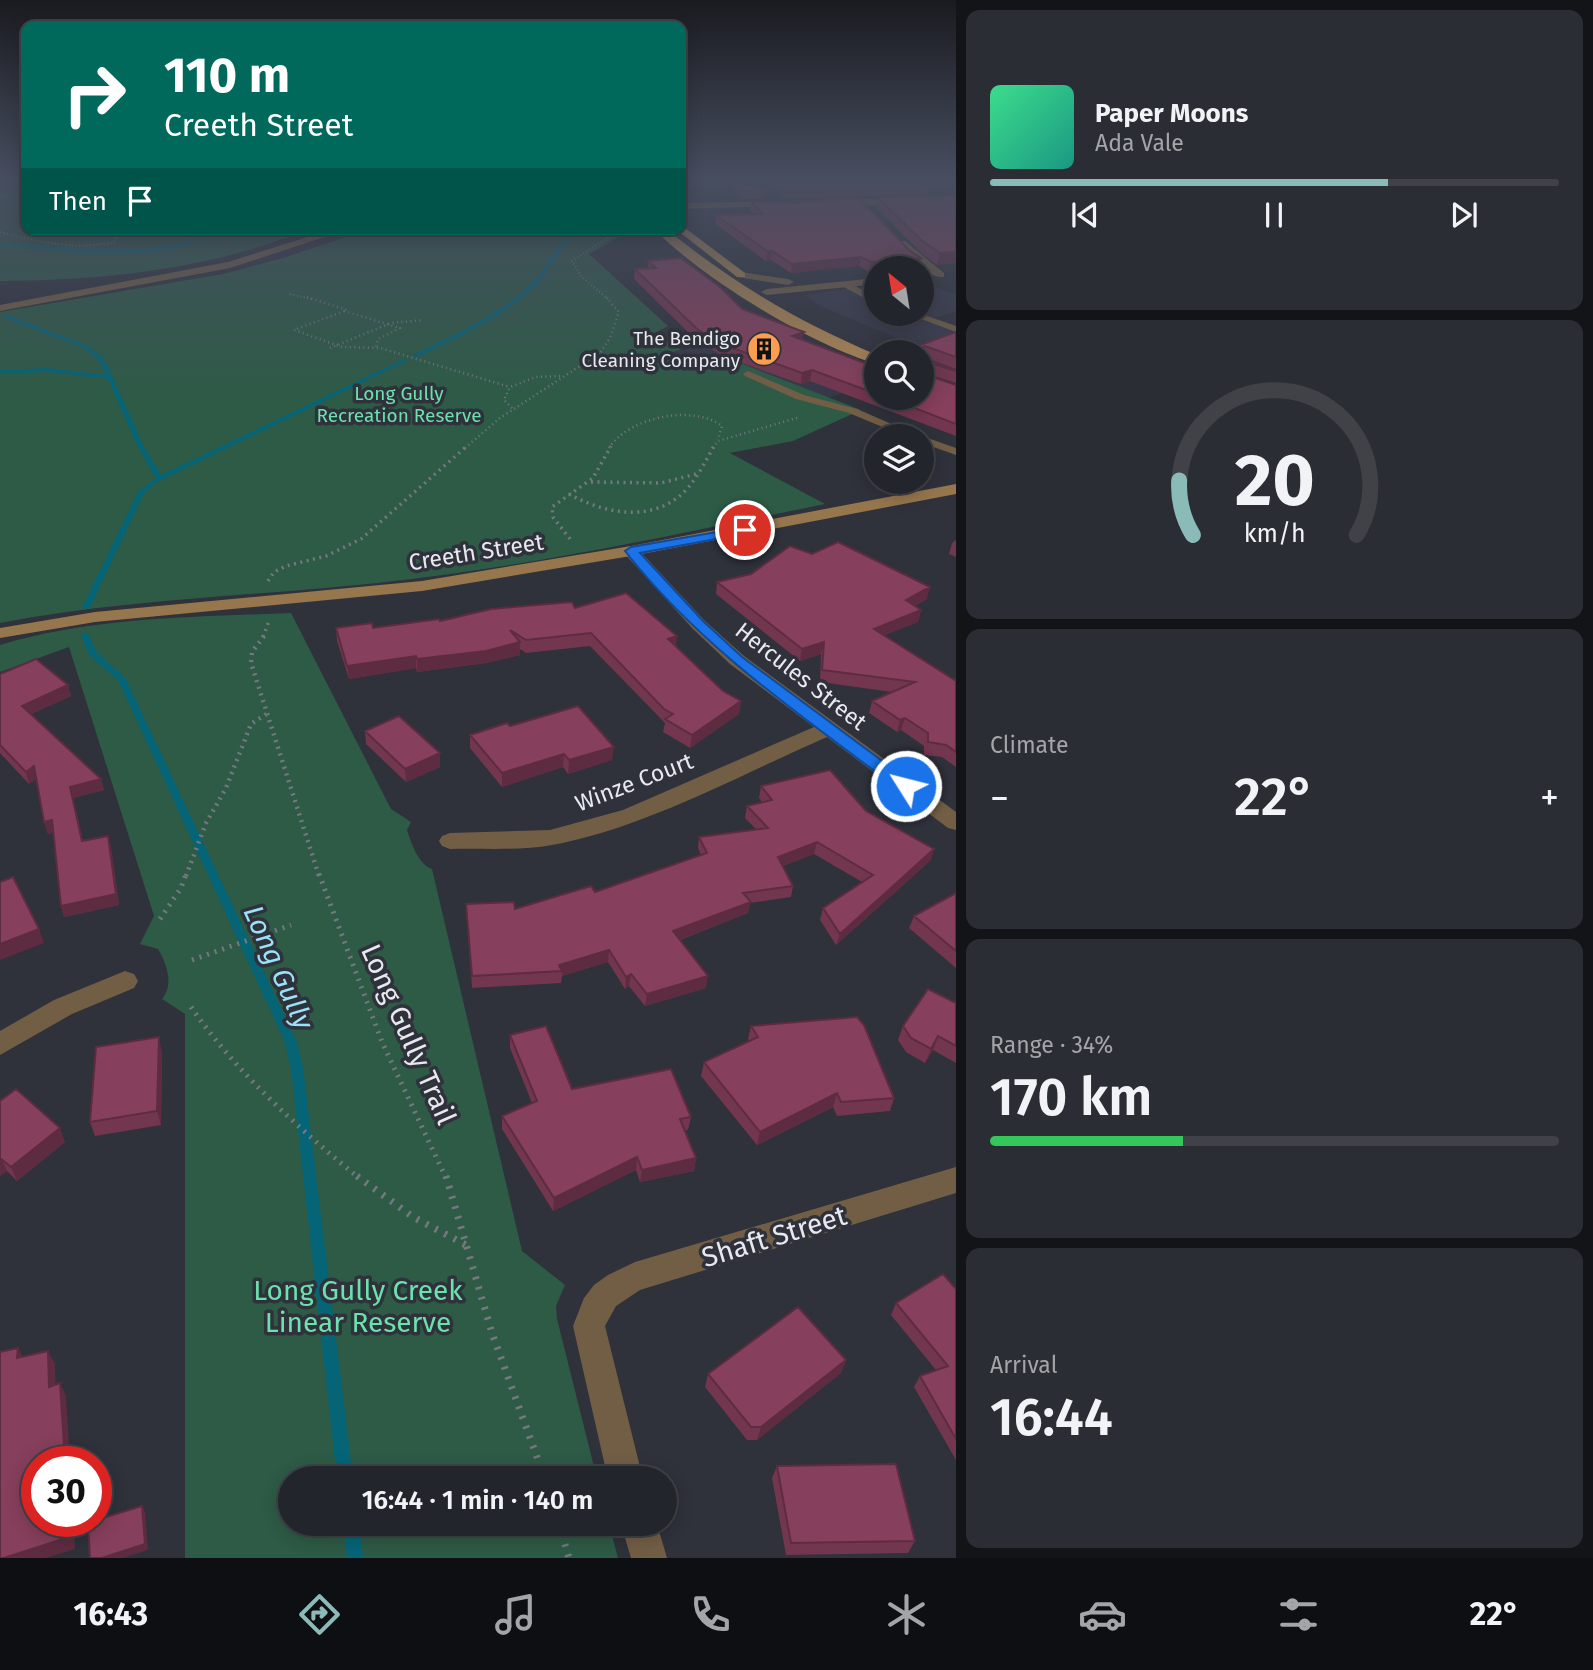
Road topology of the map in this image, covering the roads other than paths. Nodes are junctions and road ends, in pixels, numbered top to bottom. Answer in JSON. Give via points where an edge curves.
{"nodes":[{"id":1,"x":272,"y":252,"type":"edge"},
{"id":2,"x":688,"y":252,"type":"edge"},
{"id":3,"x":711,"y":252,"type":"edge"},
{"id":4,"x":910,"y":252,"type":"edge"},
{"id":5,"x":741,"y":275,"type":"junction"},
{"id":6,"x":934,"y":275,"type":"edge"},
{"id":7,"x":938,"y":275,"type":"junction"},
{"id":8,"x":953,"y":278,"type":"edge"},
{"id":9,"x":864,"y":282,"type":"edge"},
{"id":10,"x":845,"y":284,"type":"junction"},
{"id":11,"x":825,"y":286,"type":"junction"},
{"id":12,"x":767,"y":292,"type":"junction"},
{"id":13,"x":864,"y":295,"type":"edge"},
{"id":14,"x":0,"y":308,"type":"edge"},
{"id":15,"x":934,"y":322,"type":"edge"},
{"id":16,"x":956,"y":329,"type":"edge"},
{"id":17,"x":865,"y":340,"type":"edge"},
{"id":18,"x":864,"y":354,"type":"edge"},
{"id":19,"x":748,"y":374,"type":"dead end"},
{"id":20,"x":885,"y":424,"type":"edge"},
{"id":21,"x":934,"y":444,"type":"edge"},
{"id":22,"x":956,"y":452,"type":"edge"},
{"id":23,"x":956,"y":489,"type":"edge"},
{"id":24,"x":631,"y":551,"type":"junction"},
{"id":25,"x":0,"y":633,"type":"edge"},
{"id":26,"x":827,"y":729,"type":"junction"},
{"id":27,"x":956,"y":822,"type":"edge"},
{"id":28,"x":450,"y":841,"type":"dead end"},
{"id":29,"x":125,"y":981,"type":"dead end"},
{"id":30,"x":0,"y":1044,"type":"edge"},
{"id":31,"x":956,"y":1180,"type":"edge"},
{"id":32,"x":623,"y":1466,"type":"edge"},
{"id":33,"x":643,"y":1536,"type":"edge"},
{"id":34,"x":649,"y":1558,"type":"edge"}],
"edges":[{"from":1,"to":14,"type":"street","via":[[220,268]]},
{"from":2,"to":18,"type":"main road","via":[[754,299]]},
{"from":3,"to":5,"type":"main road"},
{"from":4,"to":7,"type":"street"},
{"from":5,"to":11,"type":"street"},
{"from":5,"to":12,"type":"main road"},
{"from":6,"to":7,"type":"street"},
{"from":7,"to":8,"type":"street"},
{"from":9,"to":10,"type":"street"},
{"from":10,"to":11,"type":"street"},
{"from":10,"to":13,"type":"lane"},
{"from":11,"to":12,"type":"street"},
{"from":12,"to":17,"type":"main road"},
{"from":15,"to":16,"type":"lane"},
{"from":19,"to":20,"type":"lane","via":[[800,397]]},
{"from":21,"to":22,"type":"lane"},
{"from":23,"to":24,"type":"main road","name":"Creeth Street"},
{"from":24,"to":25,"type":"main road","name":"Creeth Street","via":[[422,586],[75,619]]},
{"from":24,"to":26,"type":"street","name":"Hercules Street","via":[[723,648]]},
{"from":26,"to":27,"type":"street","name":"Hercules Street"},
{"from":26,"to":28,"type":"street","name":"Winze Court","via":[[596,827],[550,838]]},
{"from":29,"to":30,"type":"street","via":[[62,1007]]},
{"from":31,"to":32,"type":"street","name":"Shaft Street","via":[[635,1277],[610,1291],[598,1302],[589,1326]]},
{"from":33,"to":34,"type":"street"}]}
